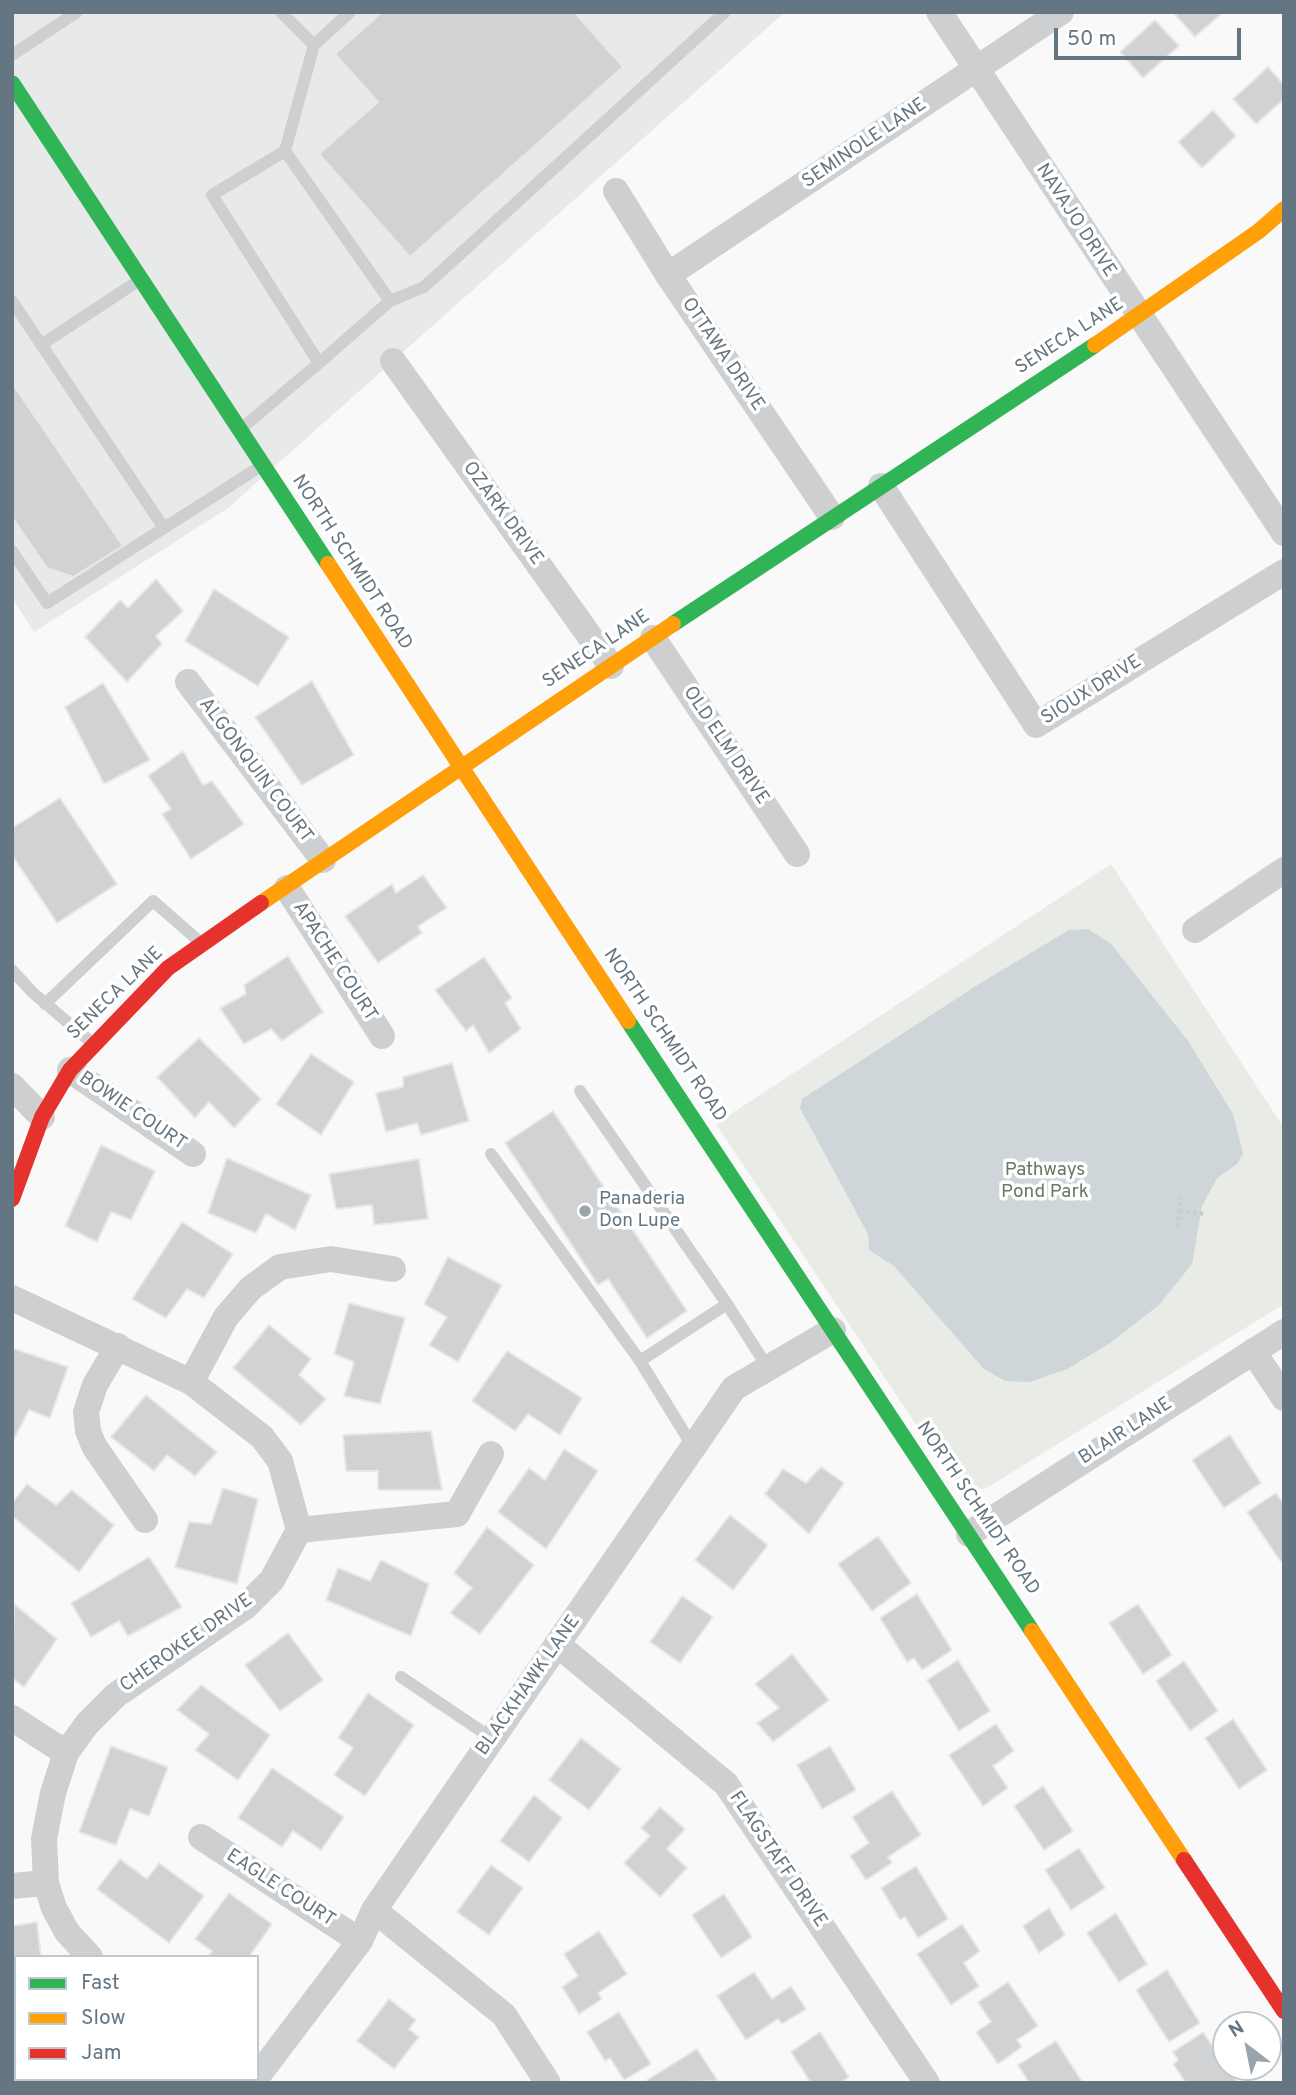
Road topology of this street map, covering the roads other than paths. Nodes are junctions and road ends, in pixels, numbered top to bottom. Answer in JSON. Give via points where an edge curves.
{"nodes":[{"id":1,"x":77,"y":12,"type":"edge"},
{"id":2,"x":281,"y":12,"type":"edge"},
{"id":3,"x":350,"y":12,"type":"edge"},
{"id":4,"x":725,"y":12,"type":"edge"},
{"id":5,"x":939,"y":12,"type":"edge"},
{"id":6,"x":1061,"y":12,"type":"edge"},
{"id":7,"x":314,"y":45,"type":"junction"},
{"id":8,"x":12,"y":55,"type":"edge"},
{"id":9,"x":976,"y":71,"type":"junction"},
{"id":10,"x":12,"y":83,"type":"edge"},
{"id":11,"x":285,"y":151,"type":"junction"},
{"id":12,"x":616,"y":191,"type":"dead end"},
{"id":13,"x":1284,"y":209,"type":"edge"},
{"id":14,"x":668,"y":275,"type":"junction"},
{"id":15,"x":141,"y":279,"type":"junction"},
{"id":16,"x":12,"y":301,"type":"edge"},
{"id":17,"x":390,"y":301,"type":"junction"},
{"id":18,"x":1138,"y":317,"type":"junction"},
{"id":19,"x":41,"y":345,"type":"junction"},
{"id":20,"x":393,"y":361,"type":"dead end"},
{"id":21,"x":318,"y":363,"type":"junction"},
{"id":22,"x":239,"y":431,"type":"junction"},
{"id":23,"x":262,"y":466,"type":"junction"},
{"id":24,"x":881,"y":486,"type":"junction"},
{"id":25,"x":832,"y":517,"type":"junction"},
{"id":26,"x":164,"y":528,"type":"junction"},
{"id":27,"x":1284,"y":533,"type":"edge"},
{"id":28,"x":12,"y":551,"type":"edge"},
{"id":29,"x":1284,"y":572,"type":"edge"},
{"id":30,"x":653,"y":638,"type":"junction"},
{"id":31,"x":611,"y":666,"type":"junction"},
{"id":32,"x":188,"y":682,"type":"dead end"},
{"id":33,"x":461,"y":768,"type":"junction"},
{"id":34,"x":797,"y":854,"type":"dead end"},
{"id":35,"x":323,"y":860,"type":"junction"},
{"id":36,"x":1284,"y":870,"type":"edge"},
{"id":37,"x":287,"y":888,"type":"junction"},
{"id":38,"x":1195,"y":930,"type":"dead end"},
{"id":39,"x":202,"y":945,"type":"junction"},
{"id":40,"x":12,"y":970,"type":"edge"},
{"id":41,"x":45,"y":1004,"type":"junction"},
{"id":42,"x":382,"y":1036,"type":"dead end"},
{"id":43,"x":94,"y":1045,"type":"junction"},
{"id":44,"x":70,"y":1070,"type":"junction"},
{"id":45,"x":12,"y":1086,"type":"edge"},
{"id":46,"x":580,"y":1091,"type":"dead end"},
{"id":47,"x":42,"y":1117,"type":"junction"},
{"id":48,"x":194,"y":1154,"type":"dead end"},
{"id":49,"x":491,"y":1154,"type":"dead end"},
{"id":50,"x":12,"y":1199,"type":"edge"},
{"id":51,"x":393,"y":1269,"type":"dead end"},
{"id":52,"x":12,"y":1298,"type":"edge"},
{"id":53,"x":727,"y":1304,"type":"junction"},
{"id":54,"x":832,"y":1329,"type":"junction"},
{"id":55,"x":1284,"y":1332,"type":"edge"},
{"id":56,"x":118,"y":1346,"type":"junction"},
{"id":57,"x":1253,"y":1351,"type":"junction"},
{"id":58,"x":640,"y":1361,"type":"junction"},
{"id":59,"x":768,"y":1368,"type":"junction"},
{"id":60,"x":191,"y":1381,"type":"junction"},
{"id":61,"x":1284,"y":1398,"type":"edge"},
{"id":62,"x":693,"y":1447,"type":"junction"},
{"id":63,"x":491,"y":1454,"type":"dead end"},
{"id":64,"x":145,"y":1520,"type":"dead end"},
{"id":65,"x":299,"y":1530,"type":"junction"},
{"id":66,"x":969,"y":1534,"type":"junction"},
{"id":67,"x":558,"y":1645,"type":"junction"},
{"id":68,"x":401,"y":1677,"type":"dead end"},
{"id":69,"x":12,"y":1718,"type":"edge"},
{"id":70,"x":493,"y":1739,"type":"junction"},
{"id":71,"x":66,"y":1752,"type":"junction"},
{"id":72,"x":201,"y":1837,"type":"dead end"},
{"id":73,"x":46,"y":1883,"type":"junction"},
{"id":74,"x":12,"y":1886,"type":"edge"},
{"id":75,"x":374,"y":1910,"type":"junction"},
{"id":76,"x":360,"y":1941,"type":"junction"},
{"id":77,"x":88,"y":1955,"type":"edge"},
{"id":78,"x":1284,"y":2011,"type":"edge"},
{"id":79,"x":259,"y":2074,"type":"edge"},
{"id":80,"x":548,"y":2083,"type":"edge"},
{"id":81,"x":927,"y":2083,"type":"edge"}],
"edges":[{"from":1,"to":8,"type":"lane"},
{"from":2,"to":7,"type":"lane"},
{"from":3,"to":7,"type":"lane"},
{"from":4,"to":17,"type":"lane","via":[[424,287]]},
{"from":5,"to":9,"type":"street","name":"NAVAJO DRIVE"},
{"from":6,"to":9,"type":"street","name":"SEMINOLE LANE"},
{"from":7,"to":11,"type":"lane"},
{"from":9,"to":14,"type":"street","name":"SEMINOLE LANE"},
{"from":9,"to":18,"type":"street","name":"NAVAJO DRIVE"},
{"from":10,"to":15,"type":"street","name":"NORTH SCHMIDT ROAD"},
{"from":11,"to":17,"type":"lane"},
{"from":11,"to":21,"type":"lane","via":[[212,195]]},
{"from":12,"to":14,"type":"street","name":"OTTAWA DRIVE"},
{"from":13,"to":18,"type":"street","name":"SENECA LANE"},
{"from":14,"to":25,"type":"street","name":"OTTAWA DRIVE"},
{"from":15,"to":19,"type":"lane"},
{"from":15,"to":22,"type":"street","name":"NORTH SCHMIDT ROAD"},
{"from":16,"to":19,"type":"lane"},
{"from":17,"to":21,"type":"lane"},
{"from":18,"to":24,"type":"street","name":"SENECA LANE"},
{"from":18,"to":27,"type":"street","name":"NAVAJO DRIVE"},
{"from":19,"to":26,"type":"lane"},
{"from":20,"to":31,"type":"street","name":"OZARK DRIVE"},
{"from":21,"to":22,"type":"lane"},
{"from":22,"to":23,"type":"street","name":"NORTH SCHMIDT ROAD"},
{"from":23,"to":26,"type":"lane"},
{"from":23,"to":33,"type":"street","name":"NORTH SCHMIDT ROAD"},
{"from":24,"to":25,"type":"street","name":"SENECA LANE"},
{"from":24,"to":29,"type":"street","name":"SIOUX DRIVE","via":[[1036,725]]},
{"from":25,"to":30,"type":"street","name":"SENECA LANE"},
{"from":26,"to":28,"type":"lane","via":[[47,603]]},
{"from":30,"to":31,"type":"street","name":"SENECA LANE"},
{"from":30,"to":34,"type":"street","name":"OLD ELM DRIVE"},
{"from":31,"to":33,"type":"street","name":"SENECA LANE"},
{"from":32,"to":35,"type":"street","name":"ALGONQUIN COURT"},
{"from":33,"to":35,"type":"street","name":"SENECA LANE"},
{"from":33,"to":54,"type":"street","name":"NORTH SCHMIDT ROAD"},
{"from":35,"to":37,"type":"street","name":"SENECA LANE"},
{"from":36,"to":38,"type":"street"},
{"from":37,"to":39,"type":"street","name":"SENECA LANE"},
{"from":37,"to":42,"type":"street","name":"APACHE COURT"},
{"from":39,"to":41,"type":"lane","via":[[153,901]]},
{"from":39,"to":43,"type":"street","name":"SENECA LANE","via":[[168,968]]},
{"from":40,"to":41,"type":"lane"},
{"from":41,"to":43,"type":"lane"},
{"from":43,"to":44,"type":"street","name":"SENECA LANE"},
{"from":44,"to":47,"type":"street","name":"SENECA LANE"},
{"from":44,"to":48,"type":"street","name":"BOWIE COURT"},
{"from":45,"to":47,"type":"street"},
{"from":46,"to":53,"type":"lane"},
{"from":47,"to":50,"type":"street","name":"SENECA LANE"},
{"from":49,"to":58,"type":"lane"},
{"from":51,"to":60,"type":"street","via":[[331,1259],[281,1267],[251,1288],[226,1317]]},
{"from":52,"to":56,"type":"street"},
{"from":53,"to":58,"type":"lane"},
{"from":53,"to":59,"type":"lane"},
{"from":54,"to":59,"type":"street","name":"BLACKHAWK LANE"},
{"from":54,"to":66,"type":"street","name":"NORTH SCHMIDT ROAD"},
{"from":55,"to":57,"type":"street","name":"BLAIR LANE"},
{"from":56,"to":60,"type":"street"},
{"from":56,"to":64,"type":"street","via":[[95,1385],[86,1412],[88,1431]]},
{"from":57,"to":61,"type":"street"},
{"from":57,"to":66,"type":"street","name":"BLAIR LANE"},
{"from":58,"to":62,"type":"lane"},
{"from":59,"to":62,"type":"street","name":"BLACKHAWK LANE","via":[[734,1388]]},
{"from":60,"to":65,"type":"street","via":[[262,1437],[280,1461]]},
{"from":62,"to":67,"type":"street","name":"BLACKHAWK LANE"},
{"from":63,"to":65,"type":"street","via":[[457,1514]]},
{"from":65,"to":71,"type":"street","name":"CHEROKEE DRIVE","via":[[272,1580],[245,1607],[116,1695]]},
{"from":66,"to":78,"type":"street","name":"NORTH SCHMIDT ROAD"},
{"from":67,"to":70,"type":"street","name":"BLACKHAWK LANE"},
{"from":67,"to":81,"type":"street","name":"FLAGSTAFF DRIVE","via":[[726,1784]]},
{"from":68,"to":70,"type":"lane"},
{"from":69,"to":71,"type":"street"},
{"from":70,"to":75,"type":"street","name":"BLACKHAWK LANE"},
{"from":71,"to":73,"type":"street","name":"CHEROKEE DRIVE","via":[[44,1839]]},
{"from":72,"to":76,"type":"street","name":"EAGLE COURT"},
{"from":73,"to":74,"type":"street"},
{"from":73,"to":77,"type":"street","name":"CHEROKEE DRIVE","via":[[67,1932]]},
{"from":75,"to":76,"type":"street","name":"BLACKHAWK LANE"},
{"from":75,"to":80,"type":"street","via":[[504,2015]]},
{"from":76,"to":79,"type":"street","name":"BLACKHAWK LANE"}]}
